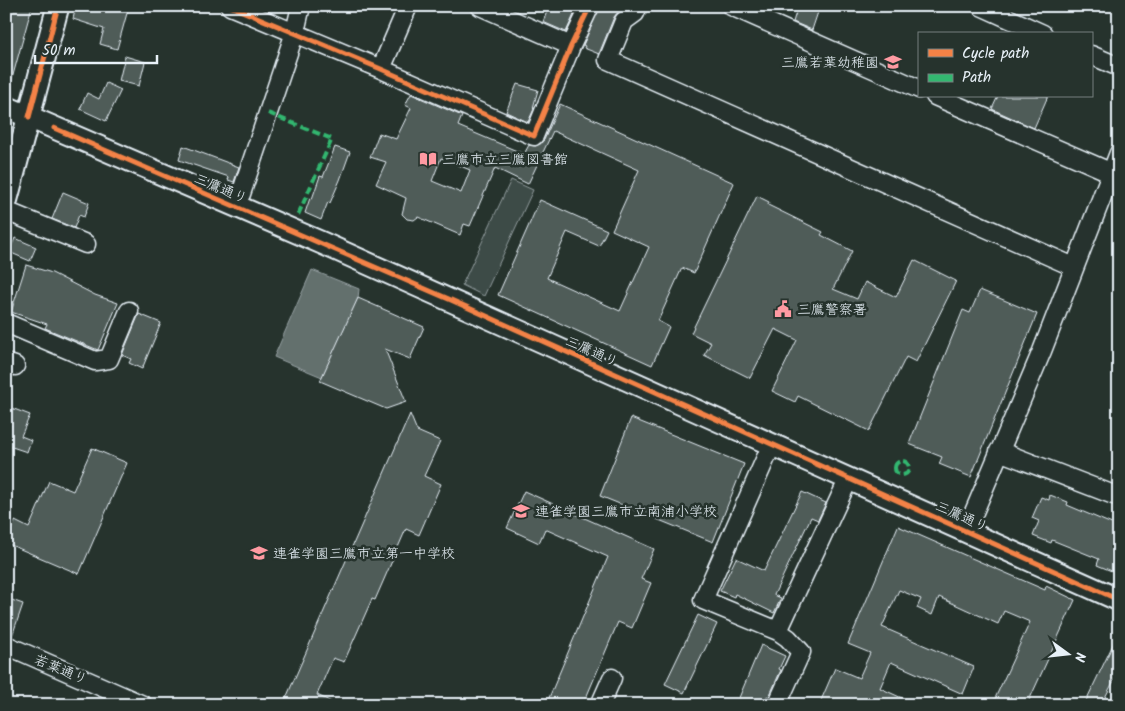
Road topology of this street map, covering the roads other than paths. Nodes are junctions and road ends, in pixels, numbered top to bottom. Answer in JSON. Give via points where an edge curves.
{"nodes":[{"id":1,"x":58,"y":6,"type":"edge"},
{"id":2,"x":230,"y":6,"type":"edge"},
{"id":3,"x":301,"y":6,"type":"edge"},
{"id":4,"x":408,"y":6,"type":"edge"},
{"id":5,"x":480,"y":6,"type":"edge"},
{"id":6,"x":590,"y":6,"type":"edge"},
{"id":7,"x":638,"y":6,"type":"edge"},
{"id":8,"x":731,"y":6,"type":"edge"},
{"id":9,"x":981,"y":6,"type":"edge"},
{"id":10,"x":295,"y":32,"type":"junction"},
{"id":11,"x":1039,"y":32,"type":"edge"},
{"id":12,"x":571,"y":46,"type":"junction"},
{"id":13,"x":1092,"y":55,"type":"edge"},
{"id":14,"x":1119,"y":67,"type":"edge"},
{"id":15,"x":381,"y":69,"type":"junction"},
{"id":16,"x":918,"y":89,"type":"edge"},
{"id":17,"x":941,"y":98,"type":"edge"},
{"id":18,"x":6,"y":107,"type":"edge"},
{"id":19,"x":29,"y":117,"type":"junction"},
{"id":20,"x":1119,"y":153,"type":"edge"},
{"id":21,"x":1115,"y":174,"type":"edge"},
{"id":22,"x":9,"y":178,"type":"edge"},
{"id":23,"x":6,"y":202,"type":"edge"},
{"id":24,"x":233,"y":205,"type":"junction"},
{"id":25,"x":6,"y":211,"type":"edge"},
{"id":26,"x":86,"y":244,"type":"dead end"},
{"id":27,"x":1074,"y":267,"type":"junction"},
{"id":28,"x":129,"y":312,"type":"dead end"},
{"id":29,"x":6,"y":323,"type":"edge"},
{"id":30,"x":772,"y":444,"type":"junction"},
{"id":31,"x":999,"y":451,"type":"junction"},
{"id":32,"x":849,"y":478,"type":"junction"},
{"id":33,"x":1119,"y":497,"type":"edge"},
{"id":34,"x":966,"y":531,"type":"junction"},
{"id":35,"x":1119,"y":600,"type":"edge"},
{"id":36,"x":778,"y":631,"type":"junction"},
{"id":37,"x":6,"y":645,"type":"edge"},
{"id":38,"x":612,"y":678,"type":"dead end"},
{"id":39,"x":143,"y":705,"type":"edge"},
{"id":40,"x":600,"y":705,"type":"edge"},
{"id":41,"x":777,"y":705,"type":"edge"}],
"edges":[{"from":1,"to":19,"type":"main road"},
{"from":2,"to":10,"type":"street"},
{"from":3,"to":10,"type":"street"},
{"from":4,"to":15,"type":"street"},
{"from":5,"to":12,"type":"street"},
{"from":6,"to":12,"type":"street"},
{"from":7,"to":27,"type":"street","via":[[635,14],[624,21],[608,60]]},
{"from":8,"to":16,"type":"street"},
{"from":9,"to":11,"type":"street"},
{"from":10,"to":15,"type":"street"},
{"from":10,"to":24,"type":"street","via":[[241,194]]},
{"from":12,"to":15,"type":"street","via":[[534,136]]},
{"from":13,"to":14,"type":"street"},
{"from":17,"to":21,"type":"street"},
{"from":18,"to":19,"type":"main road","name":"三鷹通り"},
{"from":19,"to":22,"type":"main road"},
{"from":19,"to":24,"type":"main road","name":"三鷹通り"},
{"from":20,"to":21,"type":"street"},
{"from":21,"to":27,"type":"street"},
{"from":22,"to":23,"type":"main road"},
{"from":24,"to":30,"type":"main road","name":"三鷹通り"},
{"from":25,"to":26,"type":"street"},
{"from":27,"to":31,"type":"street"},
{"from":28,"to":29,"type":"street","via":[[109,359],[95,362]]},
{"from":30,"to":32,"type":"main road","name":"三鷹通り"},
{"from":30,"to":36,"type":"street","via":[[703,600]]},
{"from":31,"to":33,"type":"street"},
{"from":31,"to":34,"type":"street"},
{"from":32,"to":34,"type":"main road","name":"三鷹通り"},
{"from":32,"to":36,"type":"street"},
{"from":34,"to":35,"type":"main road","name":"三鷹通り"},
{"from":36,"to":41,"type":"street","via":[[801,652]]},
{"from":37,"to":39,"type":"street","name":"若葉通り"},
{"from":38,"to":40,"type":"street"}]}
